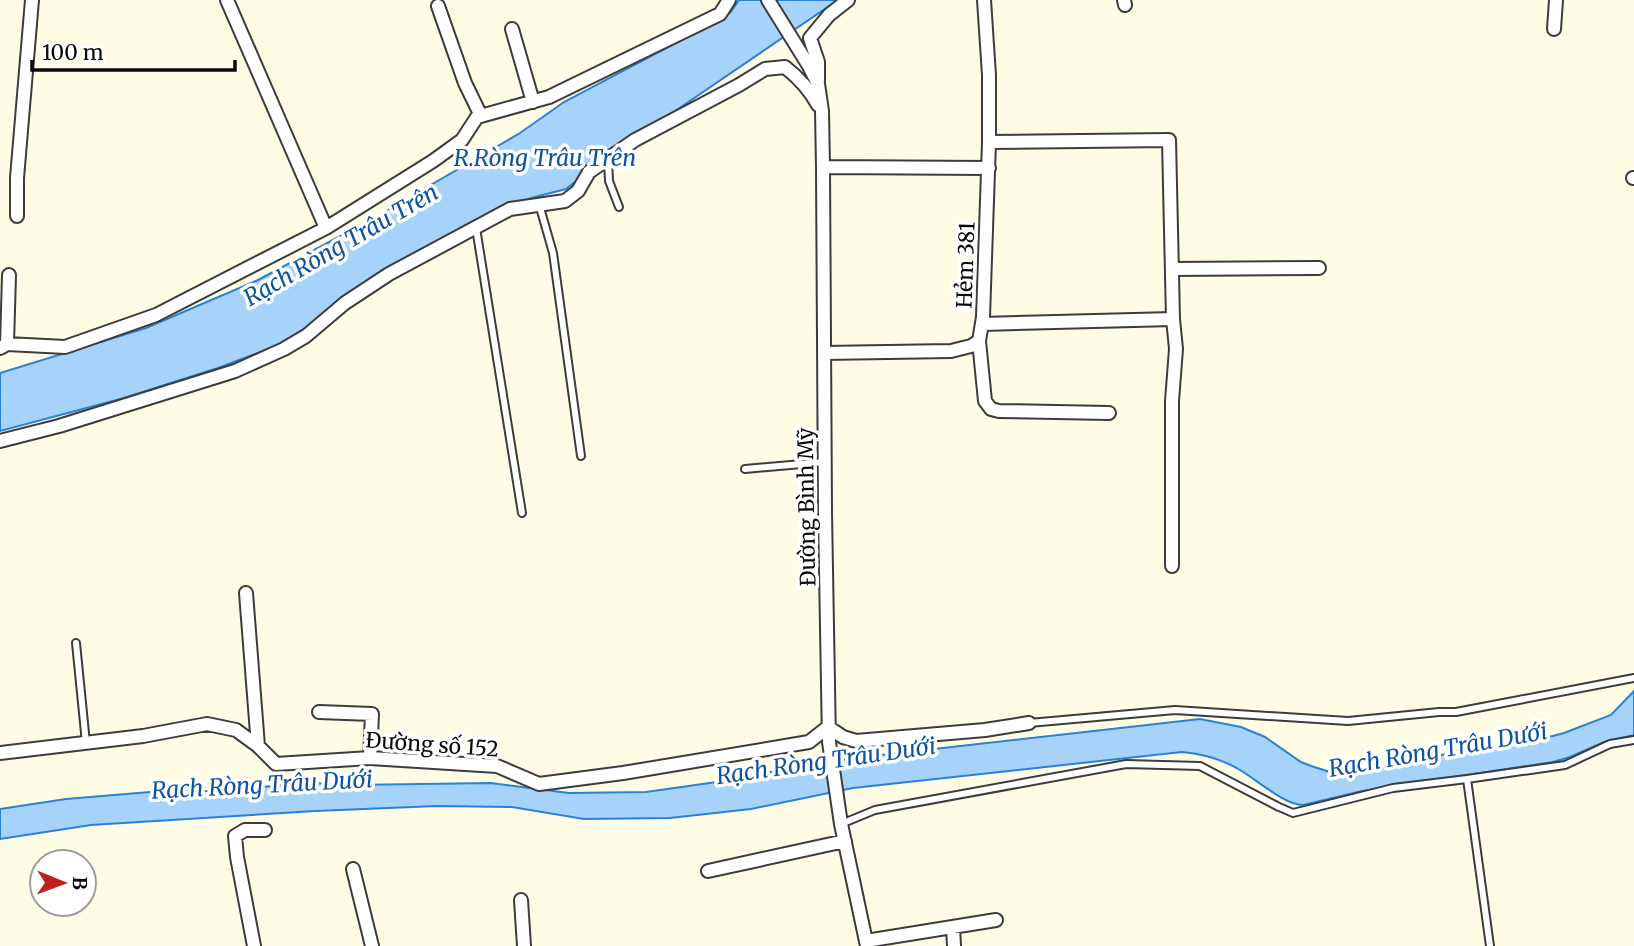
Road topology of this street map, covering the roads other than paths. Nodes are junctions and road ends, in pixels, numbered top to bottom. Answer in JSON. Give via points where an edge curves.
{"nodes":[{"id":1,"x":32,"y":0,"type":"edge"},
{"id":2,"x":227,"y":0,"type":"edge"},
{"id":3,"x":729,"y":0,"type":"edge"},
{"id":4,"x":768,"y":0,"type":"edge"},
{"id":5,"x":848,"y":0,"type":"edge"},
{"id":6,"x":984,"y":0,"type":"edge"},
{"id":7,"x":1556,"y":0,"type":"edge"},
{"id":8,"x":438,"y":6,"type":"dead end"},
{"id":9,"x":512,"y":29,"type":"dead end"},
{"id":10,"x":1554,"y":29,"type":"dead end"},
{"id":11,"x":818,"y":84,"type":"junction"},
{"id":12,"x":533,"y":102,"type":"junction"},
{"id":13,"x":821,"y":111,"type":"junction"},
{"id":14,"x":481,"y":116,"type":"junction"},
{"id":15,"x":989,"y":142,"type":"junction"},
{"id":16,"x":608,"y":158,"type":"junction"},
{"id":17,"x":823,"y":167,"type":"junction"},
{"id":18,"x":989,"y":168,"type":"junction"},
{"id":19,"x":539,"y":204,"type":"junction"},
{"id":20,"x":619,"y":207,"type":"dead end"},
{"id":21,"x":17,"y":216,"type":"dead end"},
{"id":22,"x":327,"y":228,"type":"junction"},
{"id":23,"x":476,"y":228,"type":"junction"},
{"id":24,"x":1319,"y":268,"type":"dead end"},
{"id":25,"x":1172,"y":269,"type":"junction"},
{"id":26,"x":9,"y":275,"type":"dead end"},
{"id":27,"x":1173,"y":319,"type":"junction"},
{"id":28,"x":982,"y":324,"type":"junction"},
{"id":29,"x":979,"y":341,"type":"junction"},
{"id":30,"x":4,"y":346,"type":"edge"},
{"id":31,"x":824,"y":353,"type":"junction"},
{"id":32,"x":1109,"y":413,"type":"dead end"},
{"id":33,"x":0,"y":441,"type":"edge"},
{"id":34,"x":581,"y":456,"type":"dead end"},
{"id":35,"x":825,"y":462,"type":"junction"},
{"id":36,"x":746,"y":469,"type":"dead end"},
{"id":37,"x":522,"y":513,"type":"dead end"},
{"id":38,"x":1172,"y":566,"type":"dead end"},
{"id":39,"x":246,"y":593,"type":"dead end"},
{"id":40,"x":76,"y":643,"type":"dead end"},
{"id":41,"x":1634,"y":678,"type":"edge"},
{"id":42,"x":319,"y":712,"type":"dead end"},
{"id":43,"x":1029,"y":723,"type":"joint"},
{"id":44,"x":828,"y":727,"type":"junction"},
{"id":45,"x":1634,"y":740,"type":"edge"},
{"id":46,"x":86,"y":743,"type":"junction"},
{"id":47,"x":258,"y":746,"type":"junction"},
{"id":48,"x":0,"y":753,"type":"edge"},
{"id":49,"x":370,"y":758,"type":"junction"},
{"id":50,"x":1467,"y":779,"type":"junction"},
{"id":51,"x":841,"y":824,"type":"junction"},
{"id":52,"x":265,"y":830,"type":"dead end"},
{"id":53,"x":845,"y":841,"type":"junction"},
{"id":54,"x":353,"y":869,"type":"dead end"},
{"id":55,"x":708,"y":871,"type":"dead end"},
{"id":56,"x":521,"y":900,"type":"dead end"},
{"id":57,"x":996,"y":920,"type":"dead end"},
{"id":58,"x":953,"y":927,"type":"junction"},
{"id":59,"x":866,"y":944,"type":"edge"},
{"id":60,"x":254,"y":946,"type":"edge"},
{"id":61,"x":372,"y":946,"type":"edge"},
{"id":62,"x":524,"y":946,"type":"edge"},
{"id":63,"x":954,"y":946,"type":"edge"},
{"id":64,"x":1490,"y":946,"type":"edge"}],
"edges":[{"from":1,"to":21,"type":"street"},
{"from":2,"to":22,"type":"street"},
{"from":3,"to":12,"type":"street","via":[[720,14]]},
{"from":4,"to":11,"type":"street","name":"Đường Bình Mỹ"},
{"from":5,"to":11,"type":"street","via":[[810,38],[818,62]]},
{"from":6,"to":15,"type":"street","name":"Hẻm 381"},
{"from":7,"to":10,"type":"street"},
{"from":8,"to":14,"type":"street"},
{"from":9,"to":12,"type":"street"},
{"from":11,"to":13,"type":"street","name":"Đường Bình Mỹ"},
{"from":12,"to":14,"type":"street"},
{"from":13,"to":16,"type":"street","via":[[785,67],[765,69]]},
{"from":13,"to":17,"type":"street","name":"Đường Bình Mỹ"},
{"from":14,"to":22,"type":"street","via":[[462,140]]},
{"from":15,"to":18,"type":"street","name":"Hẻm 381"},
{"from":15,"to":25,"type":"street","via":[[1169,140]]},
{"from":16,"to":19,"type":"street","via":[[589,172],[578,191],[565,201]]},
{"from":16,"to":20,"type":"lane","via":[[609,181]]},
{"from":17,"to":18,"type":"street"},
{"from":17,"to":31,"type":"street","name":"Đường Bình Mỹ"},
{"from":18,"to":28,"type":"street","name":"Hẻm 381"},
{"from":19,"to":23,"type":"street","via":[[510,209]]},
{"from":19,"to":34,"type":"lane","via":[[553,253]]},
{"from":22,"to":30,"type":"street","via":[[156,315],[65,346]]},
{"from":23,"to":33,"type":"street","via":[[389,274],[306,336],[235,372]]},
{"from":23,"to":37,"type":"lane"},
{"from":24,"to":25,"type":"street"},
{"from":25,"to":27,"type":"street"},
{"from":26,"to":30,"type":"street"},
{"from":27,"to":28,"type":"street"},
{"from":27,"to":38,"type":"street"},
{"from":28,"to":29,"type":"street","name":"Hẻm 381"},
{"from":29,"to":31,"type":"street","via":[[951,351]]},
{"from":29,"to":32,"type":"street","name":"Hẻm 381","via":[[985,401],[990,409]]},
{"from":31,"to":35,"type":"street","name":"Đường Bình Mỹ"},
{"from":35,"to":36,"type":"lane"},
{"from":35,"to":44,"type":"street","name":"Đường Bình Mỹ"},
{"from":39,"to":47,"type":"street"},
{"from":40,"to":46,"type":"lane"},
{"from":41,"to":43,"type":"lane","via":[[1456,712],[1348,720],[1175,710]]},
{"from":42,"to":49,"type":"street","via":[[372,714]]},
{"from":43,"to":44,"type":"street","via":[[856,741]]},
{"from":44,"to":49,"type":"street","name":"Đường số 152","via":[[809,741],[539,784],[497,766]]},
{"from":44,"to":51,"type":"street","name":"Đường Bình Mỹ"},
{"from":45,"to":50,"type":"lane","via":[[1610,744],[1565,765]]},
{"from":46,"to":47,"type":"street","name":"Đường số 152","via":[[207,724],[236,730]]},
{"from":46,"to":48,"type":"street","name":"Đường số 152"},
{"from":47,"to":49,"type":"street","name":"Đường số 152","via":[[276,764]]},
{"from":50,"to":51,"type":"lane","via":[[1393,788],[1293,813],[1200,766],[1126,764],[875,810]]},
{"from":50,"to":64,"type":"lane"},
{"from":51,"to":53,"type":"street","name":"Đường Bình Mỹ"},
{"from":52,"to":60,"type":"street","via":[[245,830],[235,836]]},
{"from":53,"to":55,"type":"street"},
{"from":53,"to":59,"type":"street","name":"Đường Bình Mỹ"},
{"from":54,"to":61,"type":"street"},
{"from":56,"to":62,"type":"street"},
{"from":57,"to":58,"type":"street"},
{"from":58,"to":59,"type":"street"},
{"from":58,"to":63,"type":"street"}]}
